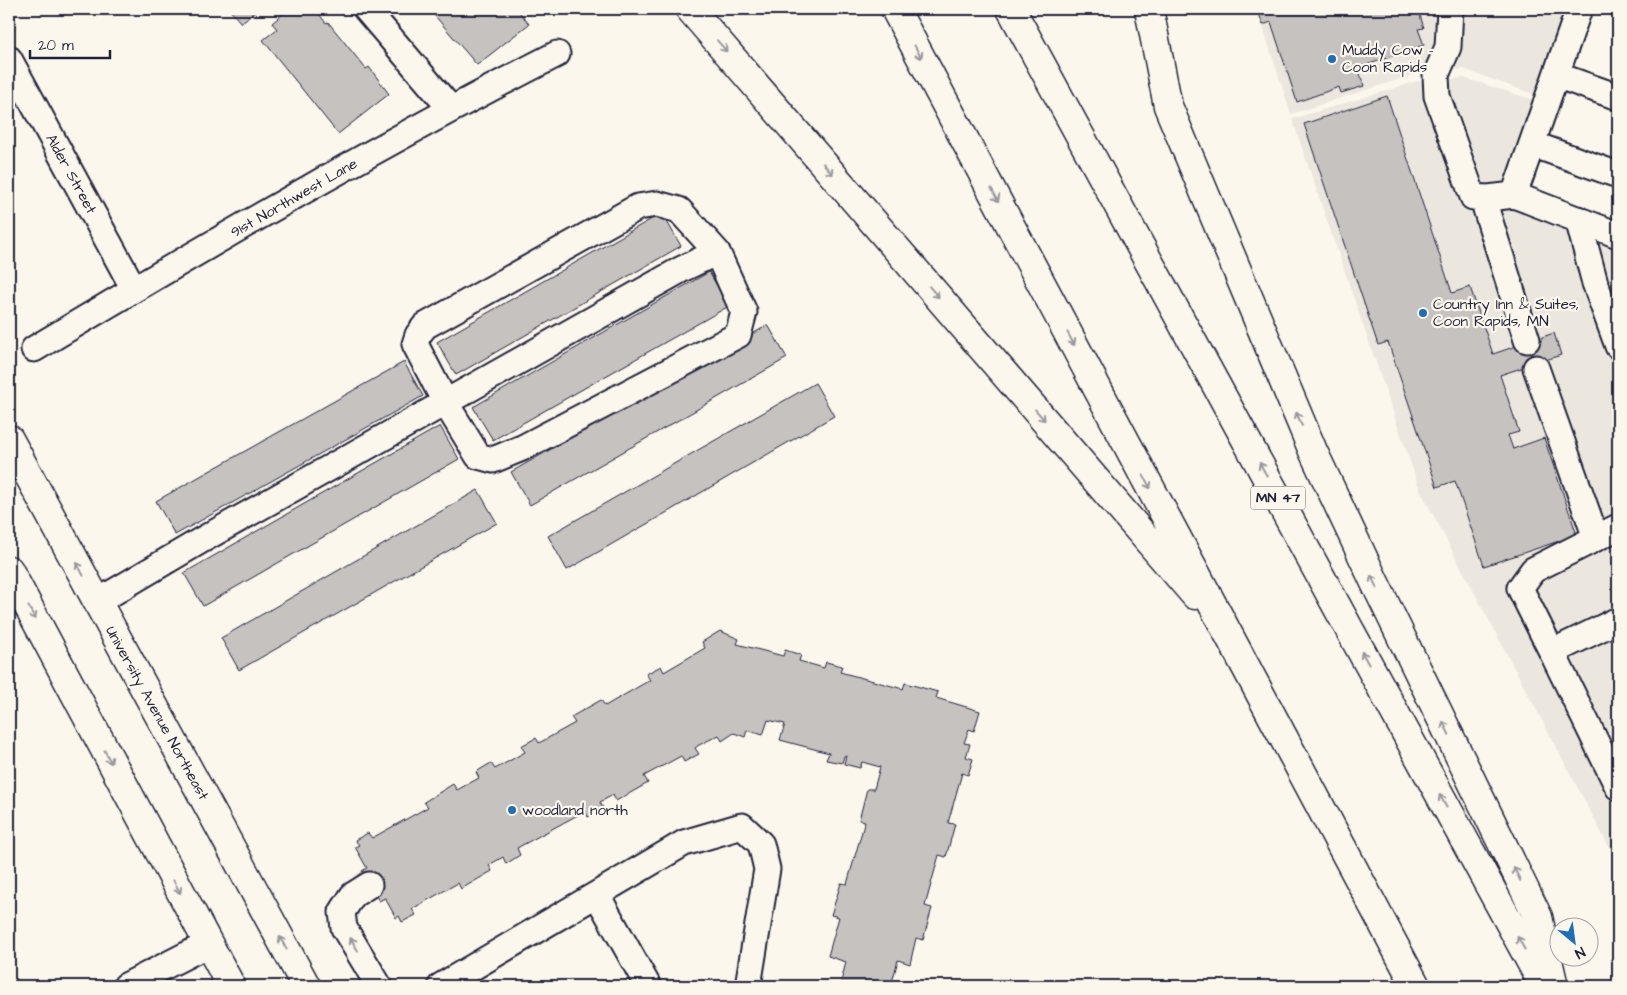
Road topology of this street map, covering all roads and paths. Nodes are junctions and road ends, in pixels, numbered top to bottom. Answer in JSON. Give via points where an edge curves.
{"nodes":[{"id":1,"x":366,"y":9,"type":"edge"},
{"id":2,"x":690,"y":9,"type":"edge"},
{"id":3,"x":895,"y":9,"type":"edge"},
{"id":4,"x":1011,"y":9,"type":"edge"},
{"id":5,"x":1149,"y":9,"type":"edge"},
{"id":6,"x":1450,"y":9,"type":"edge"},
{"id":7,"x":1580,"y":9,"type":"edge"},
{"id":8,"x":557,"y":54,"type":"dead end"},
{"id":9,"x":9,"y":59,"type":"edge"},
{"id":10,"x":1556,"y":75,"type":"junction"},
{"id":11,"x":1618,"y":97,"type":"edge"},
{"id":12,"x":451,"y":109,"type":"junction"},
{"id":13,"x":1532,"y":144,"type":"junction"},
{"id":14,"x":1618,"y":175,"type":"edge"},
{"id":15,"x":1514,"y":195,"type":"junction"},
{"id":16,"x":1488,"y":198,"type":"junction"},
{"id":17,"x":1578,"y":219,"type":"junction"},
{"id":18,"x":1618,"y":234,"type":"edge"},
{"id":19,"x":718,"y":252,"type":"junction"},
{"id":20,"x":134,"y":289,"type":"junction"},
{"id":21,"x":1527,"y":340,"type":"dead end"},
{"id":22,"x":1618,"y":346,"type":"edge"},
{"id":23,"x":34,"y":349,"type":"dead end"},
{"id":24,"x":1536,"y":368,"type":"dead end"},
{"id":25,"x":445,"y":402,"type":"junction"},
{"id":26,"x":9,"y":439,"type":"edge"},
{"id":27,"x":1618,"y":527,"type":"edge"},
{"id":28,"x":1596,"y":538,"type":"junction"},
{"id":29,"x":9,"y":570,"type":"edge"},
{"id":30,"x":97,"y":602,"type":"junction"},
{"id":31,"x":1618,"y":620,"type":"edge"},
{"id":32,"x":1227,"y":632,"type":"junction"},
{"id":33,"x":1552,"y":652,"type":"junction"},
{"id":34,"x":1618,"y":787,"type":"edge"},
{"id":35,"x":369,"y":885,"type":"dead end"},
{"id":36,"x":597,"y":895,"type":"junction"},
{"id":37,"x":208,"y":944,"type":"junction"},
{"id":38,"x":126,"y":986,"type":"edge"},
{"id":39,"x":231,"y":986,"type":"edge"},
{"id":40,"x":306,"y":986,"type":"edge"},
{"id":41,"x":379,"y":986,"type":"edge"},
{"id":42,"x":441,"y":986,"type":"edge"},
{"id":43,"x":648,"y":986,"type":"edge"},
{"id":44,"x":748,"y":986,"type":"edge"},
{"id":45,"x":1416,"y":986,"type":"edge"},
{"id":46,"x":1544,"y":986,"type":"edge"},
{"id":47,"x":1554,"y":986,"type":"edge"}],
"edges":[{"from":1,"to":12,"type":"street"},
{"from":2,"to":32,"type":"main road","one_way":true},
{"from":3,"to":32,"type":"main road","one_way":true},
{"from":46,"to":4,"type":"main road","number":"MN 47","one_way":true},
{"from":47,"to":5,"type":"main road","one_way":true,"via":[[1538,917],[1313,451],[1168,106]]},
{"from":6,"to":16,"type":"street","via":[[1448,47],[1436,75],[1437,96],[1472,197]]},
{"from":7,"to":10,"type":"street"},
{"from":8,"to":12,"type":"street","name":"91st Northwest Lane"},
{"from":9,"to":20,"type":"street","name":"Alder Street"},
{"from":10,"to":11,"type":"street"},
{"from":10,"to":13,"type":"street"},
{"from":12,"to":20,"type":"street","name":"91st Northwest Lane"},
{"from":13,"to":14,"type":"street"},
{"from":13,"to":15,"type":"street"},
{"from":15,"to":16,"type":"street"},
{"from":15,"to":17,"type":"street"},
{"from":16,"to":21,"type":"street","via":[[1486,209]]},
{"from":17,"to":18,"type":"street"},
{"from":17,"to":22,"type":"street"},
{"from":19,"to":25,"type":"street"},
{"from":19,"to":25,"type":"street","via":[[679,210],[657,204],[638,207],[425,326],[415,344]]},
{"from":19,"to":25,"type":"street","via":[[744,312],[738,334],[522,448],[493,460],[478,456]]},
{"from":20,"to":23,"type":"street","name":"91st Northwest Lane"},
{"from":24,"to":28,"type":"street"},
{"from":25,"to":30,"type":"street"},
{"from":30,"to":26,"type":"main road","name":"University Avenue Northeast","one_way":true},
{"from":27,"to":28,"type":"street"},
{"from":28,"to":33,"type":"street","via":[[1533,570],[1520,588]]},
{"from":29,"to":37,"type":"main road","one_way":true},
{"from":40,"to":30,"type":"main road","name":"University Avenue Northeast","one_way":true},
{"from":31,"to":33,"type":"street"},
{"from":32,"to":45,"type":"main road"},
{"from":33,"to":34,"type":"street"},
{"from":41,"to":35,"type":"street","one_way":true,"via":[[344,928],[342,912],[353,895]]},
{"from":36,"to":42,"type":"street"},
{"from":36,"to":43,"type":"street"},
{"from":36,"to":44,"type":"street","via":[[684,843],[742,826],[761,844],[767,869]]},
{"from":37,"to":38,"type":"street"},
{"from":37,"to":39,"type":"main road"}]}
